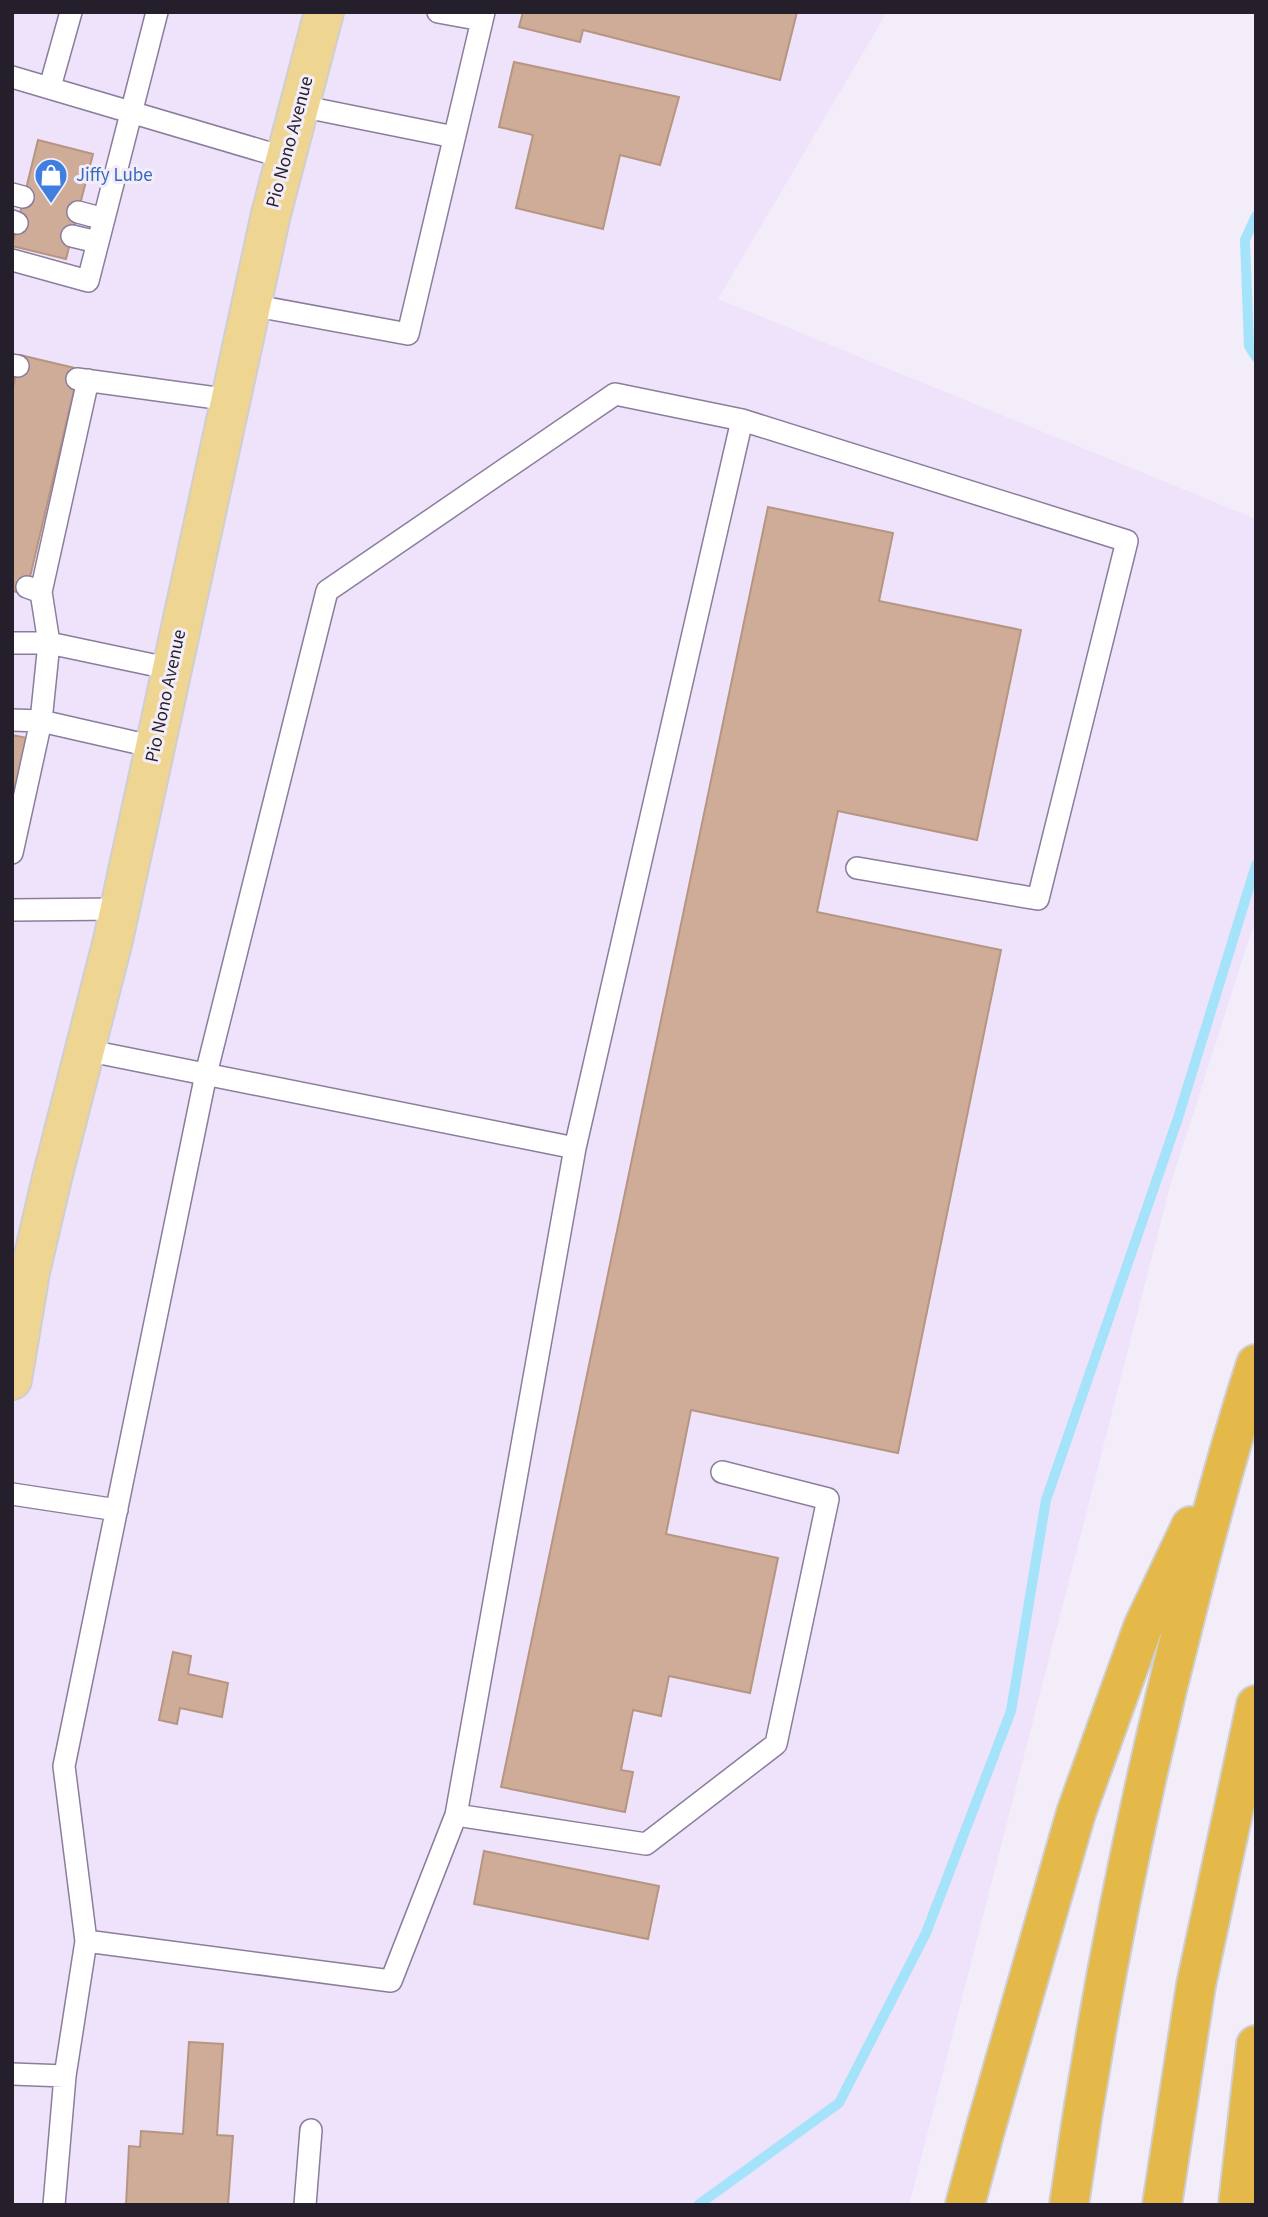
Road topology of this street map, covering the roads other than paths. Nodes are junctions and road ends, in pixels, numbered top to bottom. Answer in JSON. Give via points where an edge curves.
{"nodes":[{"id":1,"x":71,"y":12,"type":"edge"},
{"id":2,"x":324,"y":12,"type":"edge"},
{"id":3,"x":438,"y":12,"type":"edge"},
{"id":4,"x":150,"y":14,"type":"edge"},
{"id":5,"x":483,"y":16,"type":"edge"},
{"id":6,"x":12,"y":77,"type":"edge"},
{"id":7,"x":50,"y":87,"type":"junction"},
{"id":8,"x":300,"y":106,"type":"junction"},
{"id":9,"x":131,"y":112,"type":"junction"},
{"id":10,"x":454,"y":137,"type":"junction"},
{"id":11,"x":286,"y":158,"type":"junction"},
{"id":12,"x":78,"y":212,"type":"dead end"},
{"id":13,"x":104,"y":219,"type":"junction"},
{"id":14,"x":72,"y":236,"type":"dead end"},
{"id":15,"x":97,"y":243,"type":"junction"},
{"id":16,"x":12,"y":260,"type":"edge"},
{"id":17,"x":251,"y":305,"type":"junction"},
{"id":18,"x":231,"y":400,"type":"junction"},
{"id":19,"x":742,"y":420,"type":"junction"},
{"id":20,"x":12,"y":643,"type":"edge"},
{"id":21,"x":49,"y":643,"type":"junction"},
{"id":22,"x":172,"y":669,"type":"junction"},
{"id":23,"x":12,"y":720,"type":"edge"},
{"id":24,"x":41,"y":721,"type":"junction"},
{"id":25,"x":155,"y":747,"type":"junction"},
{"id":26,"x":12,"y":853,"type":"edge"},
{"id":27,"x":857,"y":868,"type":"dead end"},
{"id":28,"x":12,"y":909,"type":"edge"},
{"id":29,"x":119,"y":909,"type":"junction"},
{"id":30,"x":85,"y":1050,"type":"junction"},
{"id":31,"x":206,"y":1074,"type":"junction"},
{"id":32,"x":575,"y":1148,"type":"junction"},
{"id":33,"x":1256,"y":1364,"type":"edge"},
{"id":34,"x":12,"y":1380,"type":"edge"},
{"id":35,"x":1230,"y":1442,"type":"junction"},
{"id":36,"x":722,"y":1472,"type":"dead end"},
{"id":37,"x":12,"y":1494,"type":"edge"},
{"id":38,"x":117,"y":1510,"type":"junction"},
{"id":39,"x":1256,"y":1705,"type":"edge"},
{"id":40,"x":456,"y":1815,"type":"junction"},
{"id":41,"x":86,"y":1941,"type":"junction"},
{"id":42,"x":1256,"y":2045,"type":"edge"},
{"id":43,"x":12,"y":2074,"type":"edge"},
{"id":44,"x":65,"y":2077,"type":"junction"},
{"id":45,"x":311,"y":2130,"type":"dead end"},
{"id":46,"x":54,"y":2205,"type":"edge"},
{"id":47,"x":305,"y":2205,"type":"edge"},
{"id":48,"x":965,"y":2205,"type":"edge"},
{"id":49,"x":1069,"y":2205,"type":"edge"},
{"id":50,"x":1161,"y":2205,"type":"edge"},
{"id":51,"x":1238,"y":2205,"type":"edge"}],
"edges":[{"from":1,"to":7,"type":"lane"},
{"from":2,"to":8,"type":"main road","name":"Pio Nono Avenue"},
{"from":3,"to":5,"type":"lane"},
{"from":4,"to":9,"type":"lane"},
{"from":5,"to":10,"type":"lane"},
{"from":6,"to":7,"type":"lane"},
{"from":7,"to":9,"type":"lane"},
{"from":8,"to":10,"type":"lane"},
{"from":8,"to":11,"type":"main road","name":"Pio Nono Avenue"},
{"from":9,"to":11,"type":"lane"},
{"from":9,"to":13,"type":"lane"},
{"from":10,"to":17,"type":"lane","via":[[408,334]]},
{"from":11,"to":17,"type":"main road","name":"Pio Nono Avenue"},
{"from":12,"to":13,"type":"lane"},
{"from":13,"to":15,"type":"lane"},
{"from":14,"to":15,"type":"lane"},
{"from":15,"to":16,"type":"lane","via":[[88,281]]},
{"from":17,"to":18,"type":"main road","name":"Pio Nono Avenue"},
{"from":18,"to":21,"type":"lane","via":[[82,379],[34,589]]},
{"from":18,"to":22,"type":"main road","name":"Pio Nono Avenue"},
{"from":19,"to":27,"type":"lane","via":[[1127,541],[1038,899]]},
{"from":19,"to":31,"type":"lane","via":[[615,394],[327,592]]},
{"from":19,"to":32,"type":"lane"},
{"from":20,"to":21,"type":"lane"},
{"from":21,"to":22,"type":"lane"},
{"from":21,"to":24,"type":"lane"},
{"from":22,"to":25,"type":"main road","name":"Pio Nono Avenue"},
{"from":23,"to":24,"type":"lane"},
{"from":24,"to":25,"type":"lane"},
{"from":24,"to":26,"type":"lane"},
{"from":25,"to":29,"type":"main road","name":"Pio Nono Avenue"},
{"from":28,"to":29,"type":"lane"},
{"from":29,"to":30,"type":"main road","name":"Pio Nono Avenue"},
{"from":30,"to":31,"type":"lane"},
{"from":30,"to":34,"type":"main road","name":"Pio Nono Avenue","via":[[30,1272]]},
{"from":31,"to":32,"type":"lane"},
{"from":31,"to":38,"type":"lane"},
{"from":32,"to":40,"type":"lane"},
{"from":33,"to":35,"type":"highway"},
{"from":35,"to":48,"type":"highway","via":[[1143,1627],[1076,1813]]},
{"from":35,"to":49,"type":"highway","via":[[1162,1704],[1120,1899]]},
{"from":36,"to":40,"type":"lane","via":[[828,1499],[776,1744],[646,1844]]},
{"from":37,"to":38,"type":"lane"},
{"from":38,"to":41,"type":"lane","via":[[64,1766]]},
{"from":39,"to":50,"type":"highway","via":[[1196,1985]]},
{"from":40,"to":41,"type":"lane","via":[[391,1981]]},
{"from":41,"to":44,"type":"lane"},
{"from":42,"to":51,"type":"highway"},
{"from":43,"to":44,"type":"lane"},
{"from":44,"to":46,"type":"lane"},
{"from":45,"to":47,"type":"lane"}]}
